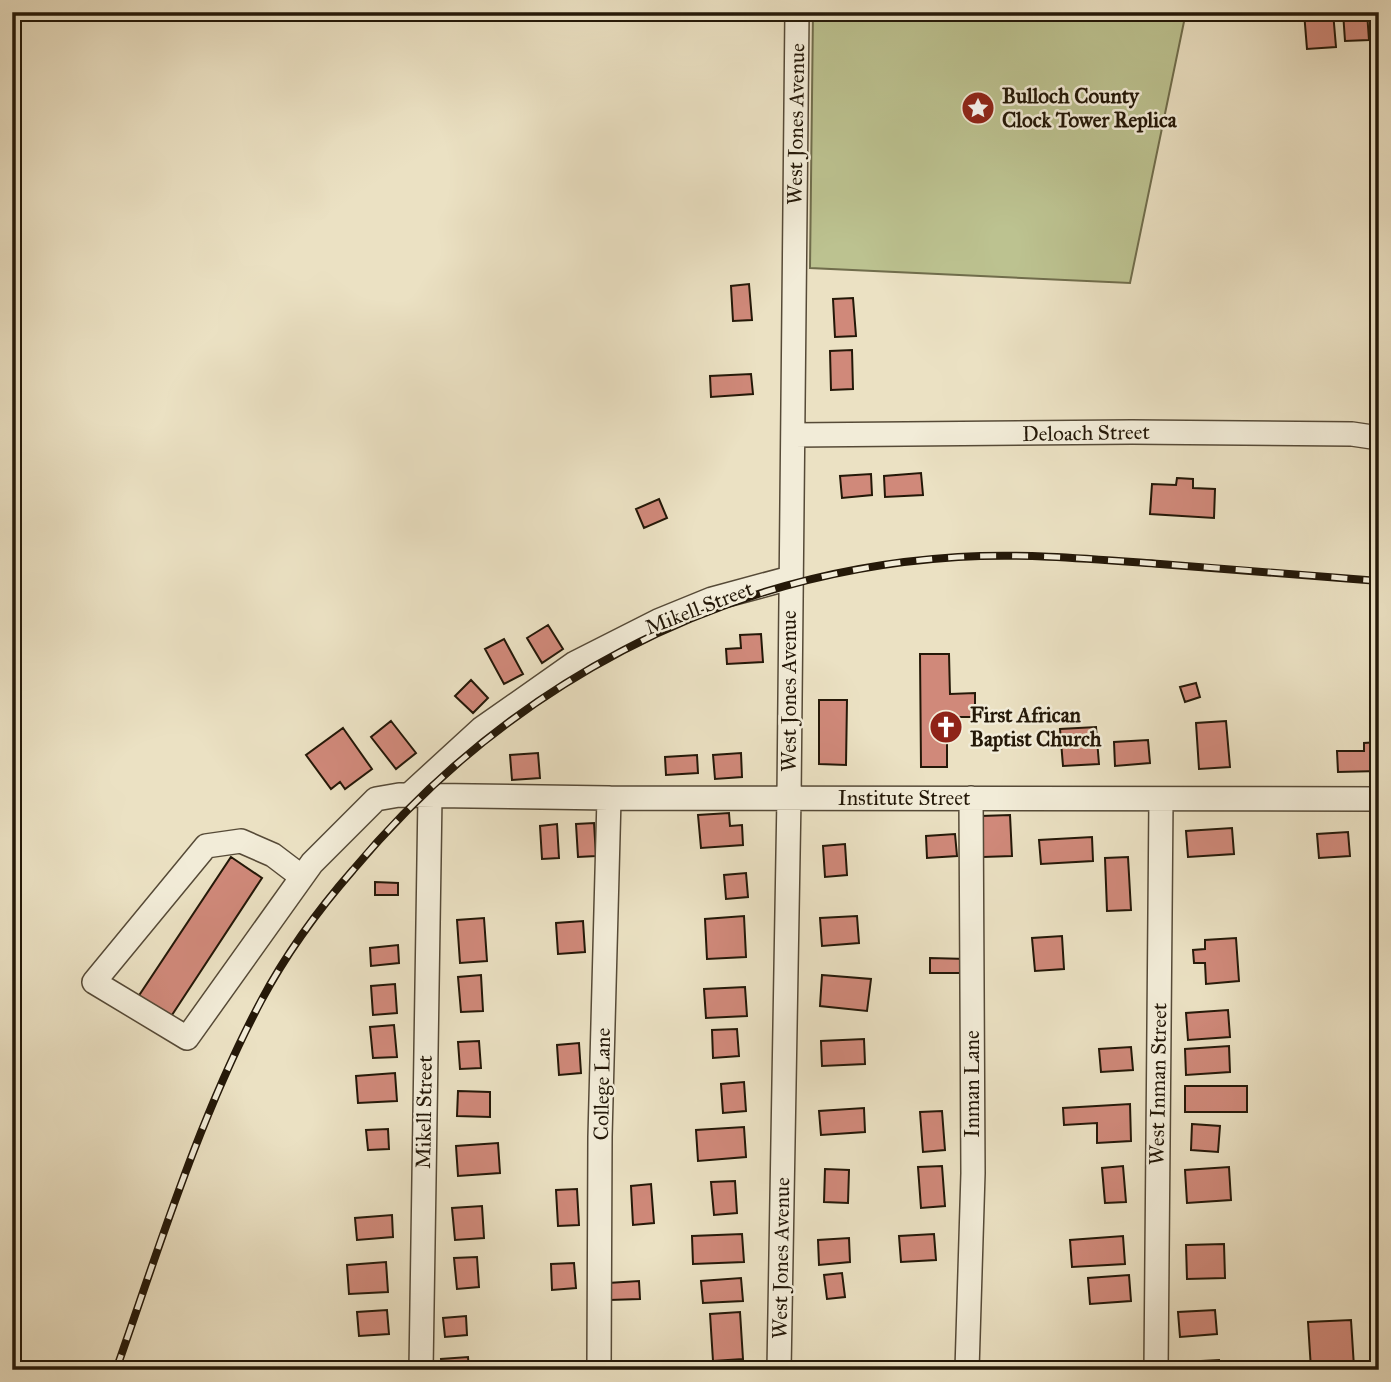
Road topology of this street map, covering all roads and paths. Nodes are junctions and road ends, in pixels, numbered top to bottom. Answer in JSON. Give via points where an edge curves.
{"nodes":[{"id":1,"x":797,"y":12,"type":"edge"},
{"id":2,"x":794,"y":435,"type":"junction"},
{"id":3,"x":1379,"y":438,"type":"edge"},
{"id":4,"x":790,"y":578,"type":"junction"},
{"id":5,"x":419,"y":795,"type":"junction"},
{"id":6,"x":789,"y":797,"type":"junction"},
{"id":7,"x":609,"y":798,"type":"junction"},
{"id":8,"x":971,"y":798,"type":"junction"},
{"id":9,"x":1161,"y":799,"type":"junction"},
{"id":10,"x":1379,"y":799,"type":"edge"},
{"id":11,"x":302,"y":877,"type":"junction"},
{"id":12,"x":421,"y":1370,"type":"edge"},
{"id":13,"x":599,"y":1370,"type":"edge"},
{"id":14,"x":779,"y":1370,"type":"edge"},
{"id":15,"x":967,"y":1370,"type":"edge"},
{"id":16,"x":1156,"y":1370,"type":"edge"}],
"edges":[{"from":1,"to":2,"type":"street","name":"West Jones Avenue"},
{"from":2,"to":3,"type":"street","name":"Deloach Street","via":[[1132,432]]},
{"from":2,"to":4,"type":"street","name":"West Jones Avenue"},
{"from":4,"to":5,"type":"street","name":"Mikell Street","via":[[712,599],[575,663],[481,729]]},
{"from":4,"to":6,"type":"street","name":"West Jones Avenue"},
{"from":5,"to":7,"type":"street","name":"Institute Street"},
{"from":5,"to":11,"type":"street","name":"Institute Street","via":[[376,799]]},
{"from":5,"to":12,"type":"street","name":"Mikell Street","via":[[428,854]]},
{"from":6,"to":7,"type":"street","name":"Institute Street"},
{"from":6,"to":8,"type":"street","name":"Institute Street"},
{"from":6,"to":14,"type":"street","name":"West Jones Avenue"},
{"from":7,"to":13,"type":"street","name":"College Lane"},
{"from":8,"to":9,"type":"street","name":"Institute Street"},
{"from":8,"to":15,"type":"street","name":"Inman Lane","via":[[973,1173]]},
{"from":9,"to":10,"type":"street","name":"Institute Street"},
{"from":9,"to":16,"type":"street","name":"West Inman Street"},
{"from":11,"to":11,"type":"street","name":"Institute Street","via":[[273,855],[241,841],[206,846],[94,982],[187,1038]]}]}
